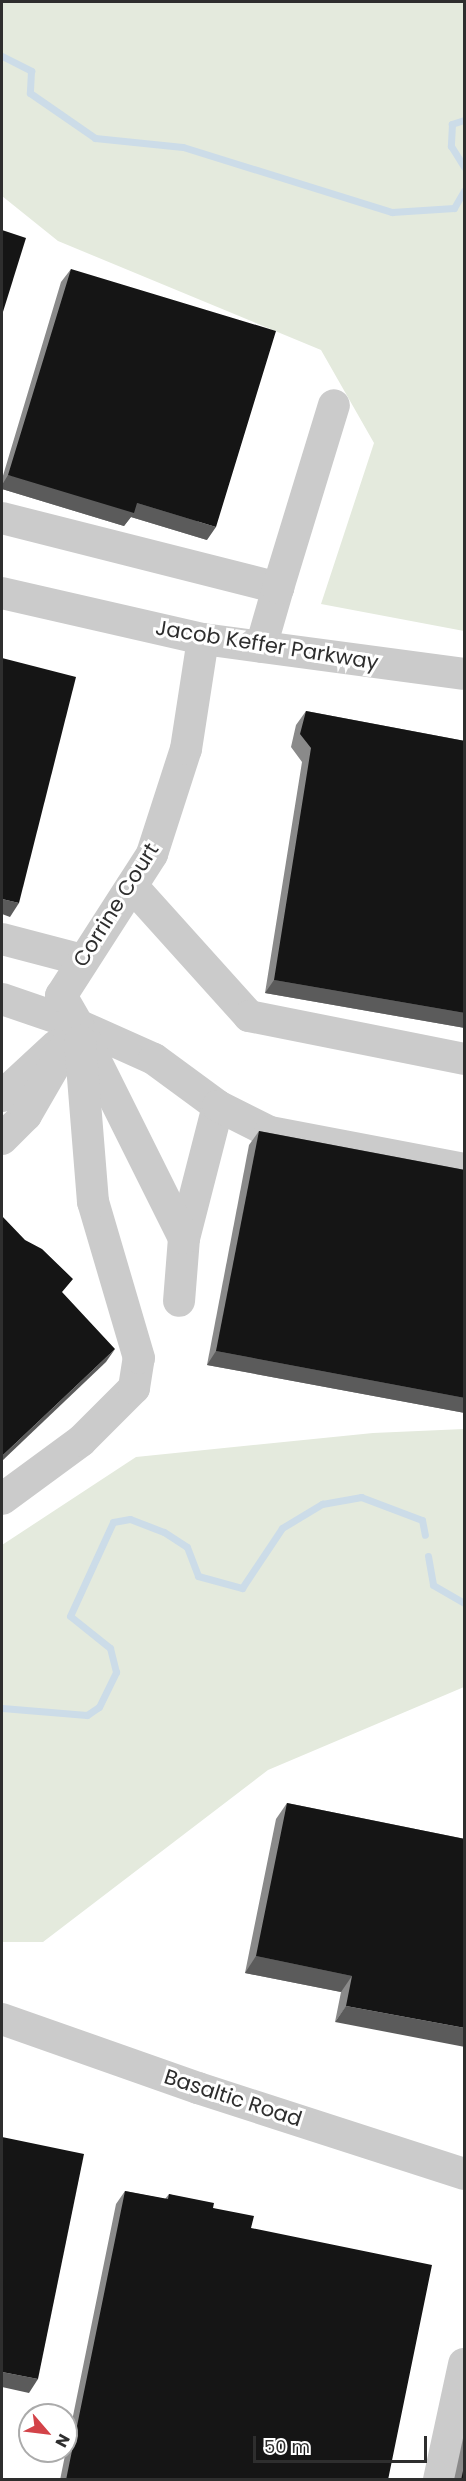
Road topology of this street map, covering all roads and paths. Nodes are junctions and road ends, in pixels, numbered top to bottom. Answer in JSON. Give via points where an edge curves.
{"nodes":[{"id":1,"x":334,"y":405,"type":"dead end"},
{"id":2,"x":2,"y":518,"type":"edge"},
{"id":3,"x":278,"y":588,"type":"junction"},
{"id":4,"x":2,"y":593,"type":"edge"},
{"id":5,"x":203,"y":639,"type":"junction"},
{"id":6,"x":261,"y":647,"type":"junction"},
{"id":7,"x":465,"y":674,"type":"edge"},
{"id":8,"x":132,"y":886,"type":"junction"},
{"id":9,"x":2,"y":939,"type":"edge"},
{"id":10,"x":82,"y":960,"type":"junction"},
{"id":11,"x":2,"y":999,"type":"edge"},
{"id":12,"x":78,"y":1025,"type":"junction"},
{"id":13,"x":465,"y":1059,"type":"edge"},
{"id":14,"x":2,"y":1096,"type":"edge"},
{"id":15,"x":218,"y":1106,"type":"junction"},
{"id":16,"x":2,"y":1139,"type":"edge"},
{"id":17,"x":465,"y":1169,"type":"edge"},
{"id":18,"x":184,"y":1238,"type":"junction"},
{"id":19,"x":179,"y":1301,"type":"dead end"},
{"id":20,"x":2,"y":1498,"type":"edge"},
{"id":21,"x":2,"y":2019,"type":"edge"},
{"id":22,"x":465,"y":2174,"type":"edge"},
{"id":23,"x":465,"y":2364,"type":"edge"},
{"id":24,"x":439,"y":2480,"type":"edge"}],
"edges":[{"from":1,"to":3,"type":"street"},
{"from":2,"to":3,"type":"street"},
{"from":3,"to":6,"type":"street"},
{"from":4,"to":5,"type":"street","name":"Jacob Keffer Parkway"},
{"from":5,"to":6,"type":"street","name":"Jacob Keffer Parkway"},
{"from":5,"to":8,"type":"street","name":"Corrine Court","via":[[186,749],[152,854]]},
{"from":6,"to":7,"type":"street","name":"Jacob Keffer Parkway"},
{"from":8,"to":10,"type":"street","name":"Corrine Court"},
{"from":8,"to":13,"type":"street","via":[[249,1017]]},
{"from":9,"to":10,"type":"street"},
{"from":10,"to":12,"type":"street","name":"Corrine Court","via":[[61,996]]},
{"from":11,"to":12,"type":"street"},
{"from":12,"to":14,"type":"street"},
{"from":12,"to":15,"type":"street","via":[[154,1059]]},
{"from":12,"to":16,"type":"street","via":[[26,1115]]},
{"from":12,"to":18,"type":"street"},
{"from":12,"to":20,"type":"street","via":[[93,1202],[139,1358],[134,1388],[81,1441]]},
{"from":15,"to":17,"type":"street","via":[[270,1132]]},
{"from":15,"to":18,"type":"street"},
{"from":18,"to":19,"type":"street"},
{"from":21,"to":22,"type":"street","name":"Basaltic Road","via":[[198,2088]]},
{"from":23,"to":24,"type":"street"}]}
